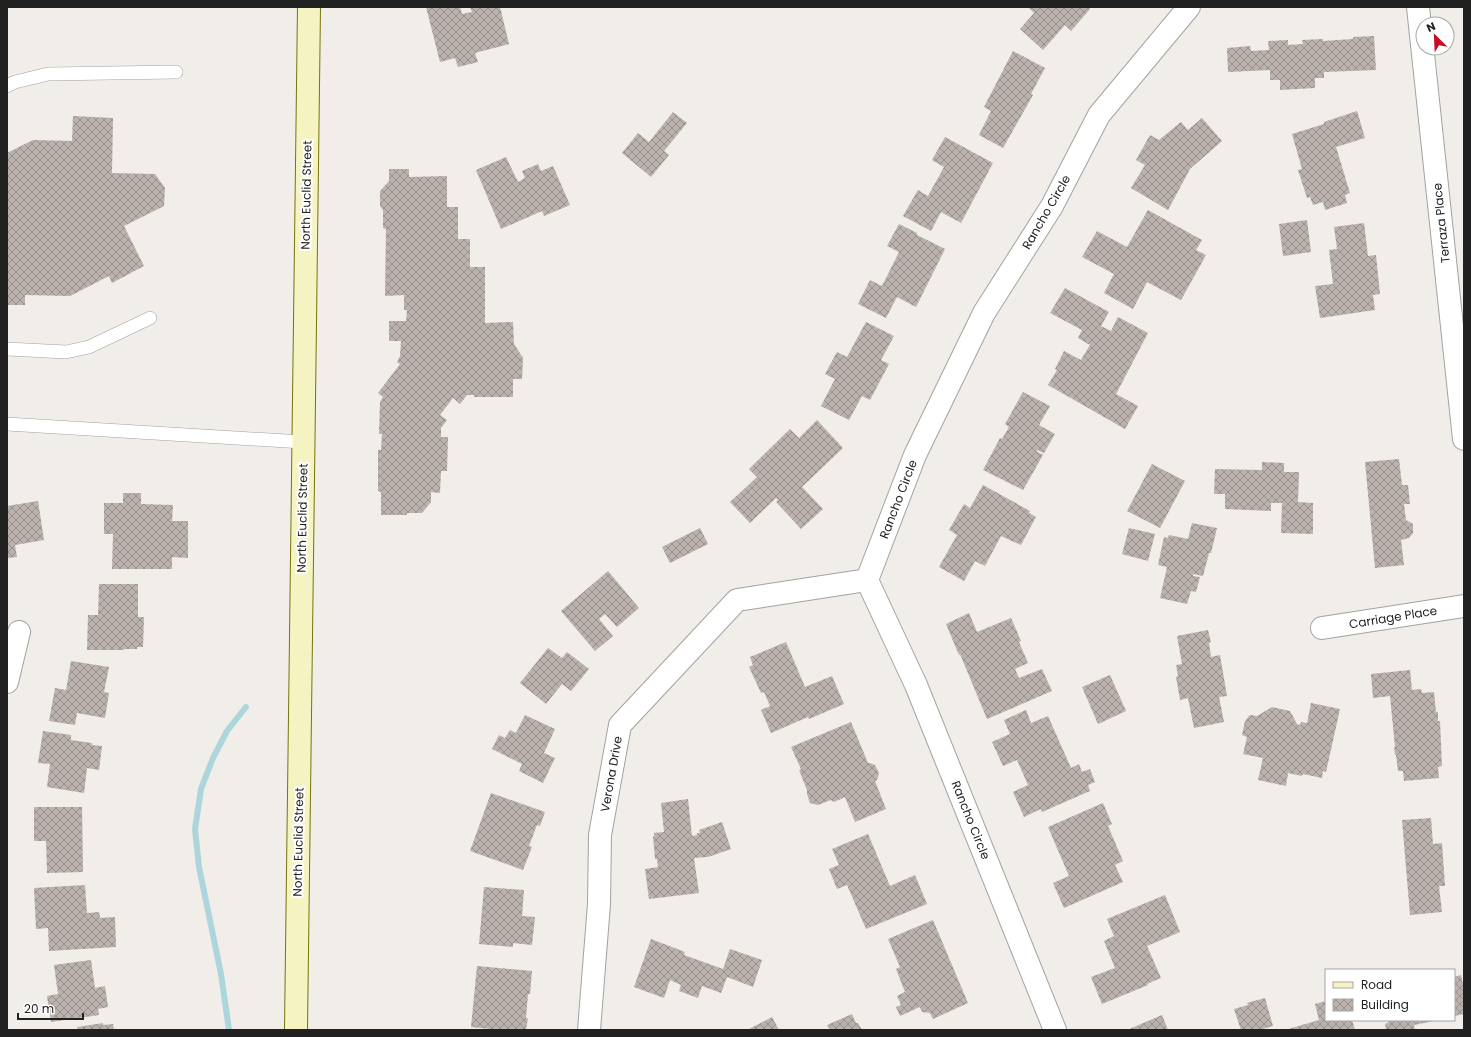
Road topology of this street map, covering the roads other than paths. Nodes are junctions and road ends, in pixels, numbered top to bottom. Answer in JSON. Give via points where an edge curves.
{"nodes":[{"id":1,"x":309,"y":7,"type":"edge"},
{"id":2,"x":1189,"y":7,"type":"edge"},
{"id":3,"x":1418,"y":7,"type":"edge"},
{"id":4,"x":176,"y":72,"type":"dead end"},
{"id":5,"x":7,"y":86,"type":"edge"},
{"id":6,"x":150,"y":318,"type":"dead end"},
{"id":7,"x":7,"y":349,"type":"edge"},
{"id":8,"x":7,"y":424,"type":"edge"},
{"id":9,"x":1464,"y":439,"type":"edge"},
{"id":10,"x":303,"y":442,"type":"junction"},
{"id":11,"x":867,"y":580,"type":"junction"},
{"id":12,"x":1464,"y":606,"type":"edge"},
{"id":13,"x":1322,"y":628,"type":"dead end"},
{"id":14,"x":19,"y":632,"type":"dead end"},
{"id":15,"x":7,"y":682,"type":"edge"},
{"id":16,"x":296,"y":1030,"type":"edge"},
{"id":17,"x":589,"y":1030,"type":"edge"},
{"id":18,"x":1056,"y":1030,"type":"edge"}],
"edges":[{"from":1,"to":10,"type":"main road","name":"North Euclid Street"},
{"from":2,"to":11,"type":"street","name":"Rancho Circle","via":[[1099,115],[1052,206],[984,313],[915,455]]},
{"from":3,"to":9,"type":"street","name":"Terraza Place"},
{"from":4,"to":5,"type":"lane","via":[[48,74]]},
{"from":6,"to":7,"type":"lane","via":[[89,347],[66,352]]},
{"from":8,"to":10,"type":"lane"},
{"from":10,"to":16,"type":"main road","name":"North Euclid Street"},
{"from":11,"to":17,"type":"street","name":"Verona Drive","via":[[737,600],[620,725],[600,835],[599,904]]},
{"from":11,"to":18,"type":"street","name":"Rancho Circle","via":[[916,685]]},
{"from":12,"to":13,"type":"street","name":"Carriage Place"},
{"from":14,"to":15,"type":"street"}]}
